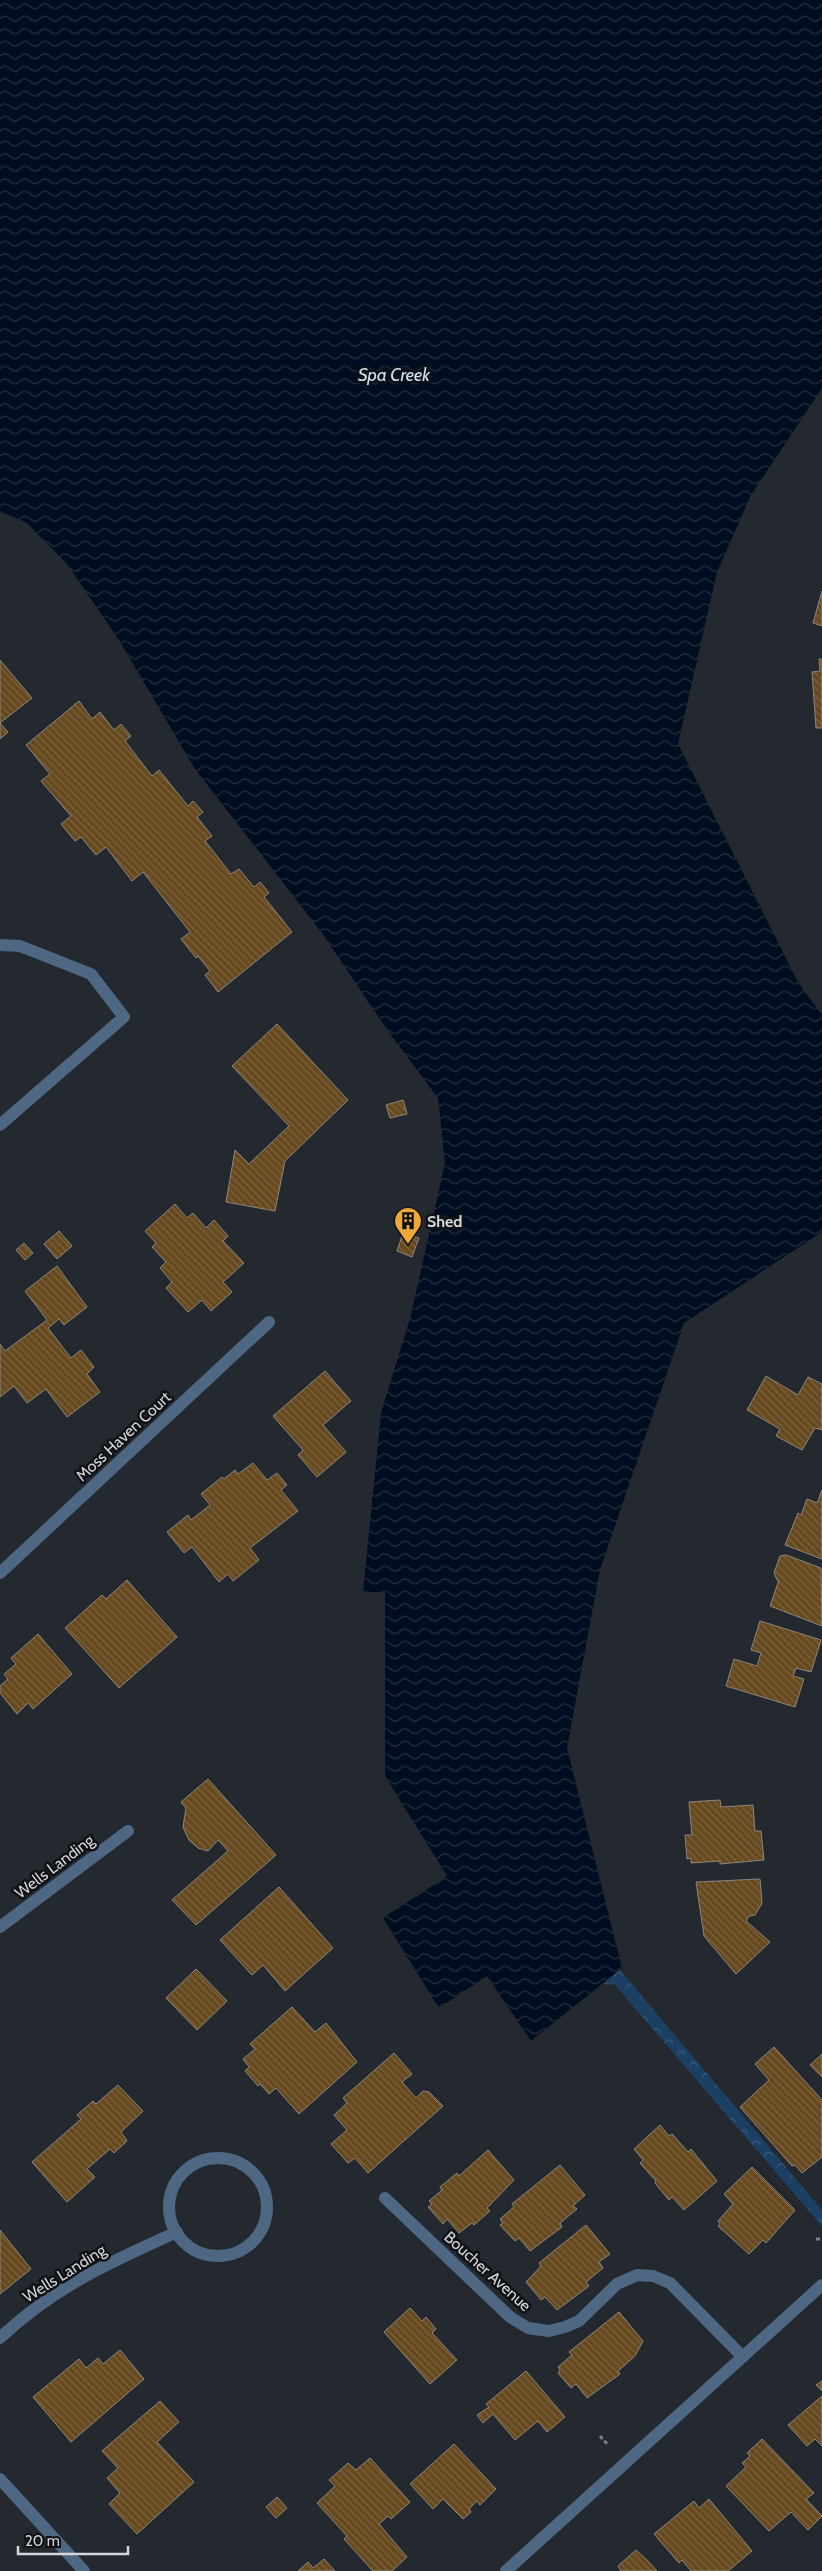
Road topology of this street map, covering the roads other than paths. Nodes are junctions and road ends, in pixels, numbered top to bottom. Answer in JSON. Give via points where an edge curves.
{"nodes":[{"id":1,"x":0,"y":945,"type":"edge"},
{"id":2,"x":0,"y":1125,"type":"edge"},
{"id":3,"x":269,"y":1322,"type":"dead end"},
{"id":4,"x":0,"y":1573,"type":"edge"},
{"id":5,"x":128,"y":1831,"type":"dead end"},
{"id":6,"x":0,"y":1927,"type":"edge"},
{"id":7,"x":385,"y":2198,"type":"dead end"},
{"id":8,"x":177,"y":2232,"type":"junction"},
{"id":9,"x":822,"y":2285,"type":"edge"},
{"id":10,"x":0,"y":2338,"type":"edge"},
{"id":11,"x":743,"y":2357,"type":"junction"},
{"id":12,"x":0,"y":2479,"type":"edge"},
{"id":13,"x":84,"y":2571,"type":"edge"},
{"id":14,"x":506,"y":2571,"type":"edge"}],
"edges":[{"from":1,"to":2,"type":"street","via":[[20,946],[91,974],[124,1017]]},
{"from":3,"to":4,"type":"street","name":"Moss Haven Court"},
{"from":5,"to":6,"type":"street","name":"Wells Landing"},
{"from":7,"to":11,"type":"street","name":"Boucher Avenue","via":[[510,2317],[528,2328],[550,2331],[565,2327],[579,2321],[617,2284],[637,2275],[653,2276],[670,2283]]},
{"from":8,"to":8,"type":"street","via":[[169,2208],[171,2192],[178,2178],[190,2166],[213,2158],[236,2161],[251,2169],[261,2181],[268,2213],[253,2241],[240,2251],[208,2255],[192,2249]]},
{"from":8,"to":10,"type":"street","name":"Wells Landing","via":[[100,2267],[47,2298]]},
{"from":9,"to":11,"type":"street"},
{"from":11,"to":14,"type":"street"},
{"from":12,"to":13,"type":"street"}]}
